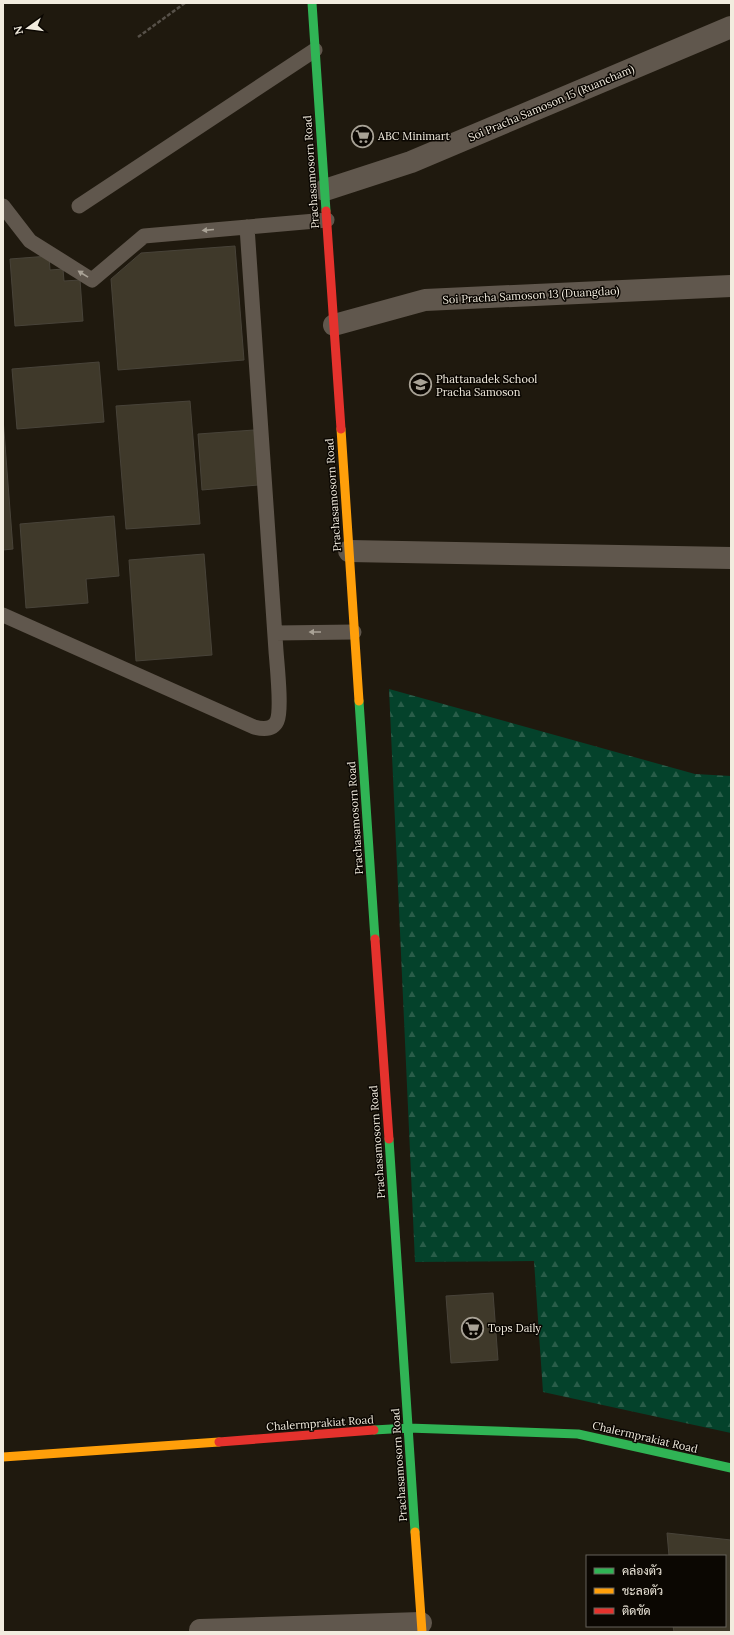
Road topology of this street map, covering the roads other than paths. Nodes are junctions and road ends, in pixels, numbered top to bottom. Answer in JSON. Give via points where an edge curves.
{"nodes":[{"id":1,"x":312,"y":3,"type":"edge"},
{"id":2,"x":731,"y":27,"type":"edge"},
{"id":3,"x":315,"y":50,"type":"junction"},
{"id":4,"x":324,"y":190,"type":"junction"},
{"id":5,"x":3,"y":206,"type":"edge"},
{"id":6,"x":79,"y":206,"type":"dead end"},
{"id":7,"x":327,"y":220,"type":"junction"},
{"id":8,"x":247,"y":227,"type":"junction"},
{"id":9,"x":731,"y":286,"type":"edge"},
{"id":10,"x":334,"y":325,"type":"junction"},
{"id":11,"x":349,"y":551,"type":"junction"},
{"id":12,"x":731,"y":558,"type":"edge"},
{"id":13,"x":3,"y":615,"type":"edge"},
{"id":14,"x":354,"y":632,"type":"junction"},
{"id":15,"x":274,"y":633,"type":"junction"},
{"id":16,"x":408,"y":1428,"type":"junction"},
{"id":17,"x":3,"y":1457,"type":"edge"},
{"id":18,"x":731,"y":1468,"type":"edge"},
{"id":19,"x":421,"y":1627,"type":"edge"},
{"id":20,"x":200,"y":1630,"type":"dead end"}],
"edges":[{"from":1,"to":3,"type":"main road","name":"Prachasamosorn Road"},
{"from":2,"to":4,"type":"street","name":"Soi Pracha Samoson 15 (Ruancham)","via":[[411,162]]},
{"from":3,"to":4,"type":"main road","name":"Prachasamosorn Road"},
{"from":3,"to":6,"type":"lane"},
{"from":4,"to":7,"type":"main road","name":"Prachasamosorn Road"},
{"from":8,"to":5,"type":"lane","one_way":true,"via":[[144,236],[92,280],[30,241]]},
{"from":7,"to":8,"type":"lane"},
{"from":7,"to":10,"type":"main road","name":"Prachasamosorn Road"},
{"from":8,"to":15,"type":"lane"},
{"from":9,"to":10,"type":"street","name":"Soi Pracha Samoson 13 (Duangdao)","via":[[425,300]]},
{"from":10,"to":11,"type":"main road","name":"Prachasamosorn Road"},
{"from":11,"to":12,"type":"street"},
{"from":11,"to":14,"type":"main road","name":"Prachasamosorn Road"},
{"from":13,"to":15,"type":"lane","via":[[263,730],[277,722],[279,712]]},
{"from":14,"to":15,"type":"lane","one_way":true},
{"from":14,"to":16,"type":"main road","name":"Prachasamosorn Road"},
{"from":16,"to":17,"type":"main road","name":"Chalermprakiat Road"},
{"from":16,"to":18,"type":"main road","name":"Chalermprakiat Road","via":[[578,1434]]},
{"from":16,"to":19,"type":"main road","name":"Prachasamosorn Road"},
{"from":19,"to":20,"type":"street"}]}
